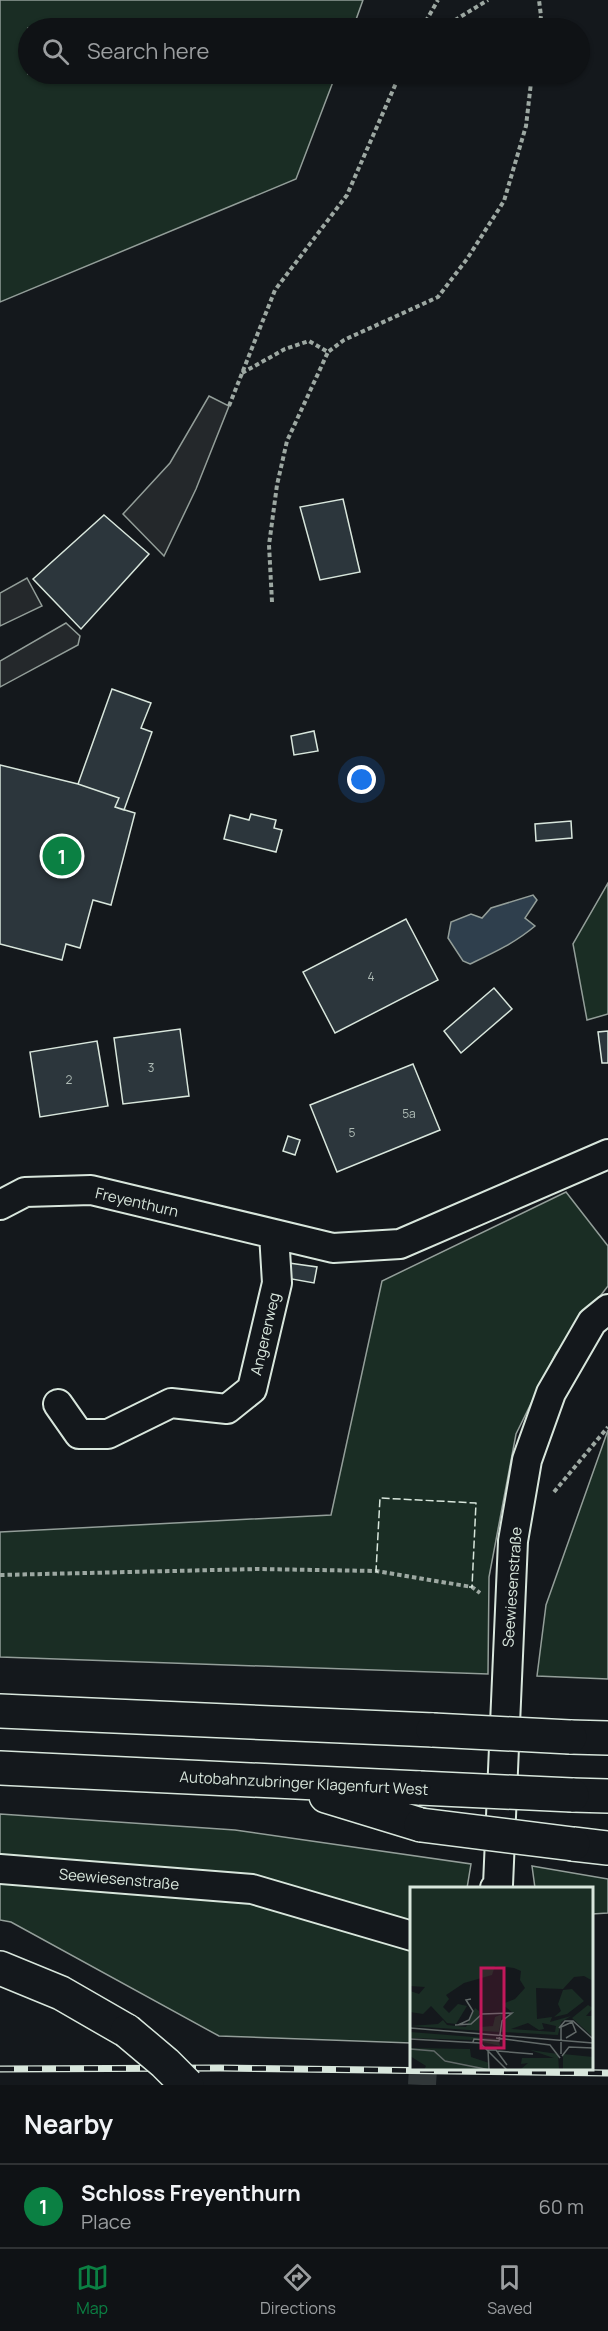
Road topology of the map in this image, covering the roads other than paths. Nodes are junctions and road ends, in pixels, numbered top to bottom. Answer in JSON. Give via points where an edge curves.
{"nodes":[{"id":1,"x":608,"y":1154,"type":"edge"},
{"id":2,"x":0,"y":1205,"type":"edge"},
{"id":3,"x":274,"y":1234,"type":"junction"},
{"id":4,"x":608,"y":1309,"type":"edge"},
{"id":5,"x":57,"y":1404,"type":"dead end"},
{"id":6,"x":0,"y":1711,"type":"edge"},
{"id":7,"x":608,"y":1738,"type":"edge"},
{"id":8,"x":0,"y":1768,"type":"edge"},
{"id":9,"x":282,"y":1782,"type":"junction"},
{"id":10,"x":608,"y":1796,"type":"edge"},
{"id":11,"x":608,"y":1848,"type":"edge"},
{"id":12,"x":0,"y":1869,"type":"edge"},
{"id":13,"x":496,"y":1887,"type":"edge"},
{"id":14,"x":410,"y":1936,"type":"edge"},
{"id":15,"x":0,"y":1968,"type":"edge"},
{"id":16,"x":187,"y":2085,"type":"edge"}],
"edges":[{"from":1,"to":3,"type":"street","via":[[400,1244],[333,1248]]},
{"from":2,"to":3,"type":"street","name":"Freyenthurn","via":[[25,1192],[91,1190]]},
{"from":3,"to":5,"type":"street","name":"Angererweg","via":[[277,1283],[252,1389],[227,1409],[171,1403],[108,1434],[79,1434]]},
{"from":4,"to":13,"type":"street","name":"Seewiesenstraße","via":[[592,1322],[551,1393],[527,1460],[513,1541]]},
{"from":6,"to":7,"type":"main road","bridge":true},
{"from":8,"to":9,"type":"main road","name":"Autobahnzubringer Klagenfurt West"},
{"from":9,"to":10,"type":"main road","name":"Autobahnzubringer Klagenfurt West","bridge":true},
{"from":9,"to":11,"type":"main road","bridge":true,"via":[[422,1825]]},
{"from":12,"to":14,"type":"street","name":"Seewiesenstraße","via":[[252,1889]]},
{"from":15,"to":16,"type":"main road","bridge":true,"via":[[61,1993],[127,2031]]}]}
